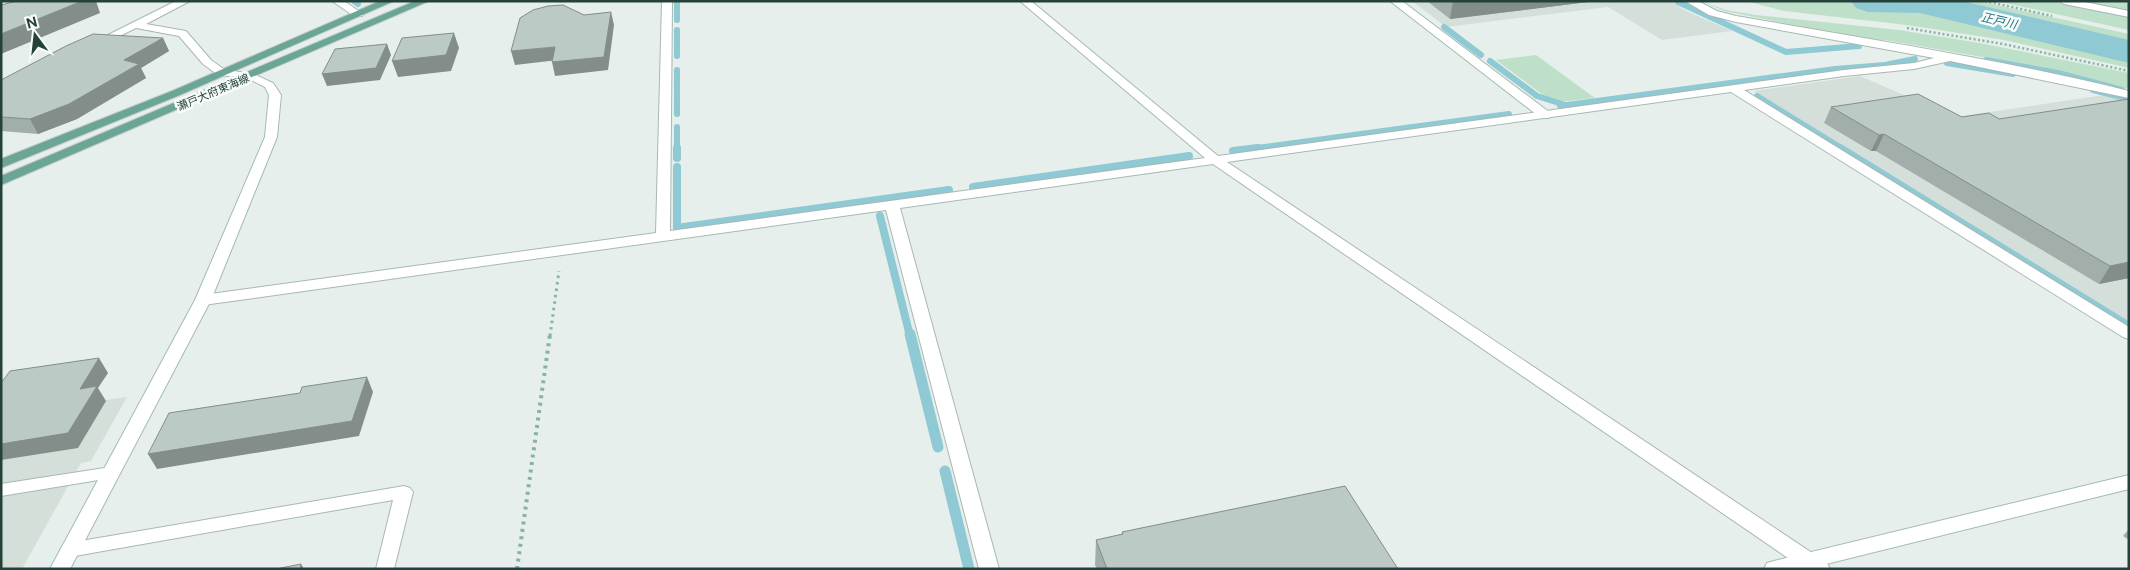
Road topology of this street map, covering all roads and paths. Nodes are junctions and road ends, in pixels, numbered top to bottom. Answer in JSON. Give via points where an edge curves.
{"nodes":[{"id":1,"x":185,"y":1,"type":"edge"},
{"id":2,"x":337,"y":1,"type":"edge"},
{"id":3,"x":390,"y":1,"type":"edge"},
{"id":4,"x":424,"y":1,"type":"edge"},
{"id":5,"x":667,"y":1,"type":"edge"},
{"id":6,"x":1026,"y":1,"type":"edge"},
{"id":7,"x":1395,"y":1,"type":"edge"},
{"id":8,"x":1690,"y":1,"type":"edge"},
{"id":9,"x":2064,"y":1,"type":"edge"},
{"id":10,"x":358,"y":14,"type":"junction"},
{"id":11,"x":2129,"y":14,"type":"edge"},
{"id":12,"x":135,"y":25,"type":"junction"},
{"id":13,"x":82,"y":50,"type":"edge"},
{"id":14,"x":1947,"y":58,"type":"junction"},
{"id":15,"x":222,"y":73,"type":"junction"},
{"id":16,"x":251,"y":76,"type":"junction"},
{"id":17,"x":1734,"y":89,"type":"junction"},
{"id":18,"x":2129,"y":95,"type":"edge"},
{"id":19,"x":1545,"y":115,"type":"junction"},
{"id":20,"x":1216,"y":161,"type":"junction"},
{"id":21,"x":1,"y":164,"type":"edge"},
{"id":22,"x":1,"y":181,"type":"edge"},
{"id":23,"x":892,"y":205,"type":"junction"},
{"id":24,"x":663,"y":237,"type":"junction"},
{"id":25,"x":561,"y":251,"type":"junction"},
{"id":26,"x":202,"y":300,"type":"junction"},
{"id":27,"x":2129,"y":334,"type":"edge"},
{"id":28,"x":111,"y":472,"type":"junction"},
{"id":29,"x":2129,"y":482,"type":"edge"},
{"id":30,"x":1,"y":490,"type":"edge"},
{"id":31,"x":69,"y":550,"type":"junction"},
{"id":32,"x":1814,"y":565,"type":"edge"},
{"id":33,"x":60,"y":569,"type":"edge"},
{"id":34,"x":385,"y":569,"type":"edge"},
{"id":35,"x":517,"y":569,"type":"edge"},
{"id":36,"x":989,"y":569,"type":"edge"},
{"id":37,"x":1774,"y":569,"type":"edge"}],
"edges":[{"from":1,"to":12,"type":"street"},
{"from":2,"to":10,"type":"street"},
{"from":3,"to":10,"type":"main road","name":"瀬戸大府東海線"},
{"from":4,"to":16,"type":"main road","name":"瀬戸大府東海線"},
{"from":5,"to":24,"type":"street"},
{"from":6,"to":20,"type":"street"},
{"from":7,"to":19,"type":"street"},
{"from":8,"to":14,"type":"street","via":[[1713,13],[1736,19]]},
{"from":9,"to":11,"type":"street"},
{"from":10,"to":15,"type":"main road","name":"瀬戸大府東海線"},
{"from":12,"to":13,"type":"street"},
{"from":12,"to":15,"type":"street","via":[[182,33],[207,62]]},
{"from":14,"to":17,"type":"street","via":[[1914,66]]},
{"from":14,"to":18,"type":"street"},
{"from":15,"to":16,"type":"street"},
{"from":15,"to":21,"type":"main road","name":"瀬戸大府東海線"},
{"from":16,"to":22,"type":"main road","name":"瀬戸大府東海線"},
{"from":16,"to":26,"type":"street","via":[[269,85],[275,95],[271,137]]},
{"from":17,"to":19,"type":"street"},
{"from":17,"to":27,"type":"street"},
{"from":19,"to":20,"type":"street"},
{"from":20,"to":23,"type":"street"},
{"from":20,"to":32,"type":"street"},
{"from":23,"to":24,"type":"street"},
{"from":23,"to":36,"type":"street"},
{"from":24,"to":25,"type":"street"},
{"from":25,"to":26,"type":"street"},
{"from":25,"to":35,"type":"path"},
{"from":26,"to":28,"type":"street"},
{"from":28,"to":30,"type":"lane"},
{"from":28,"to":31,"type":"street"},
{"from":29,"to":32,"type":"street"},
{"from":31,"to":33,"type":"street"},
{"from":31,"to":34,"type":"lane","via":[[404,492]]},
{"from":32,"to":37,"type":"street"}]}
